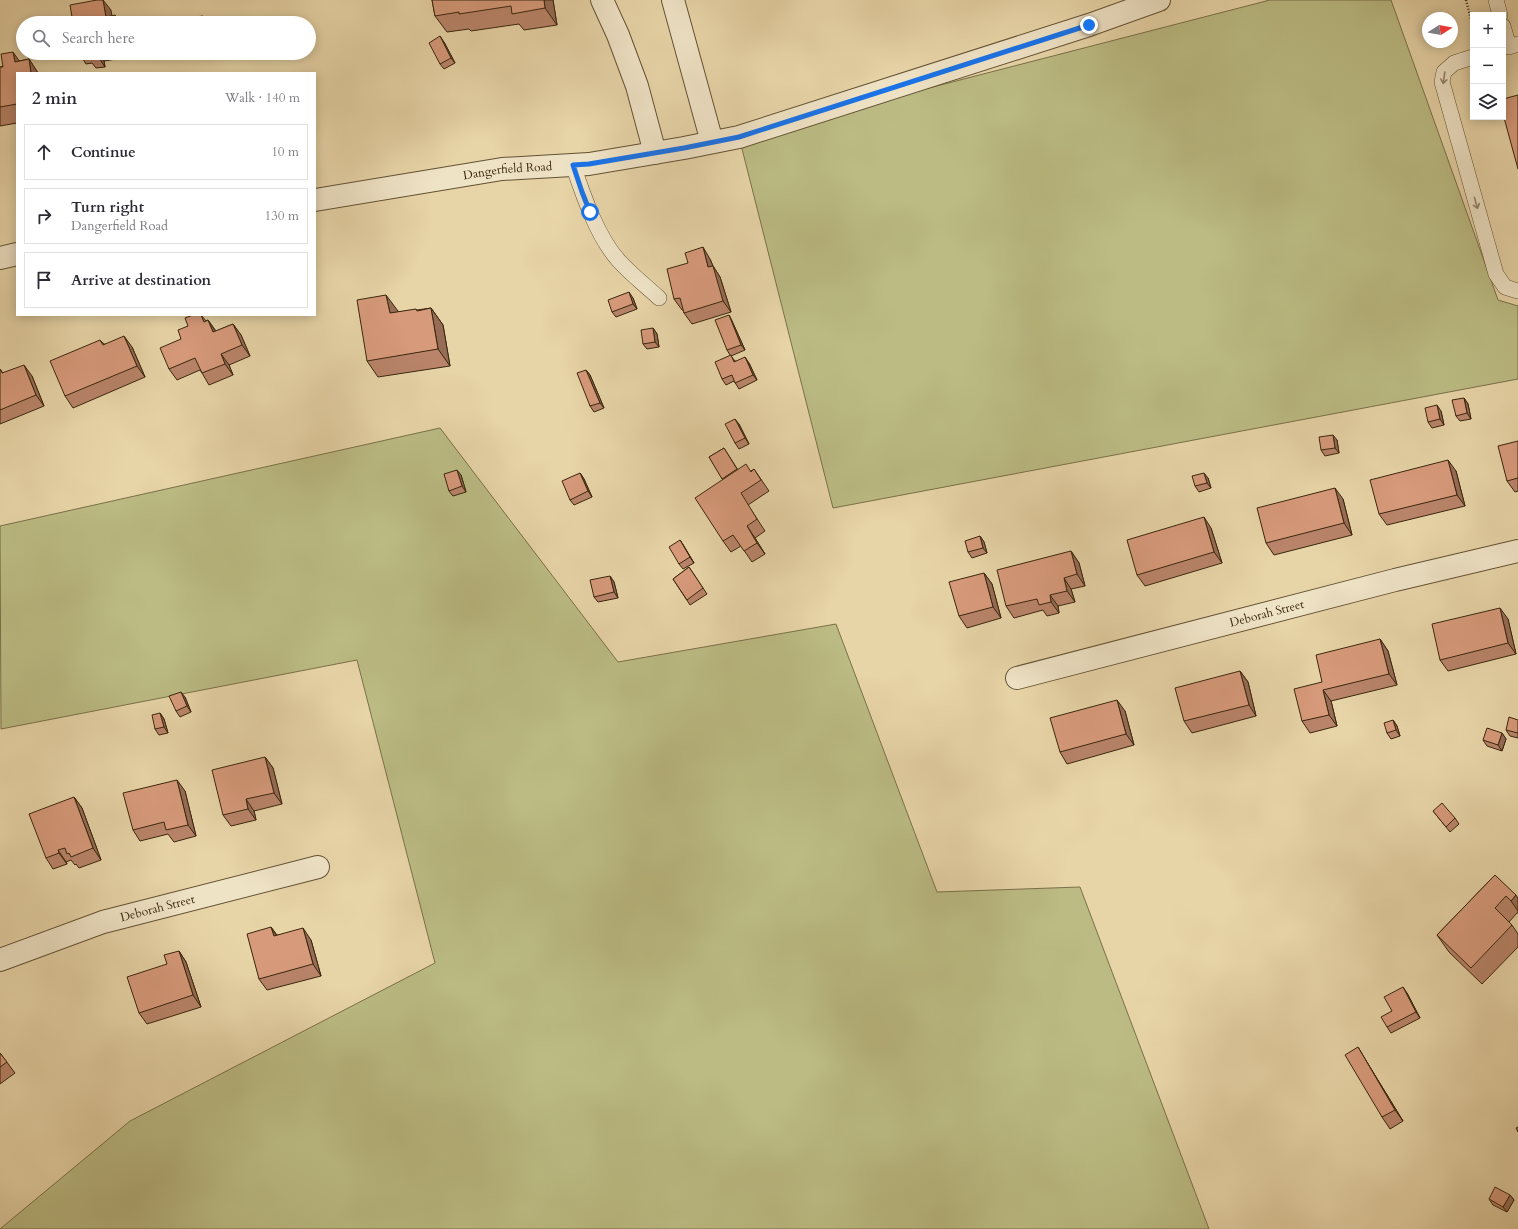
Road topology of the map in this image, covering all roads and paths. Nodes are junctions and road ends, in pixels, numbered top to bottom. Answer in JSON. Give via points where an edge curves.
{"nodes":[{"id":1,"x":602,"y":0,"type":"edge"},
{"id":2,"x":672,"y":0,"type":"edge"},
{"id":3,"x":1159,"y":0,"type":"edge"},
{"id":4,"x":1466,"y":0,"type":"edge"},
{"id":5,"x":1496,"y":0,"type":"edge"},
{"id":6,"x":1499,"y":12,"type":"edge"},
{"id":7,"x":1470,"y":15,"type":"edge"},
{"id":8,"x":1506,"y":35,"type":"edge"},
{"id":9,"x":1510,"y":46,"type":"edge"},
{"id":10,"x":1470,"y":58,"type":"edge"},
{"id":11,"x":712,"y":142,"type":"junction"},
{"id":12,"x":655,"y":153,"type":"junction"},
{"id":13,"x":573,"y":165,"type":"junction"},
{"id":14,"x":316,"y":200,"type":"edge"},
{"id":15,"x":16,"y":254,"type":"edge"},
{"id":16,"x":0,"y":258,"type":"edge"},
{"id":17,"x":1518,"y":290,"type":"edge"},
{"id":18,"x":659,"y":298,"type":"dead end"},
{"id":19,"x":1518,"y":550,"type":"edge"},
{"id":20,"x":1017,"y":678,"type":"dead end"},
{"id":21,"x":318,"y":867,"type":"dead end"},
{"id":22,"x":0,"y":960,"type":"edge"}],
"edges":[{"from":1,"to":12,"type":"street","via":[[618,34],[637,86]]},
{"from":2,"to":11,"type":"street"},
{"from":3,"to":11,"type":"street","name":"Dangerfield Road","via":[[796,119],[739,137]]},
{"from":4,"to":7,"type":"path"},
{"from":5,"to":6,"type":"lane"},
{"from":8,"to":9,"type":"lane"},
{"from":10,"to":17,"type":"lane","one_way":true,"via":[[1454,63],[1444,72],[1442,82],[1496,274],[1505,287]]},
{"from":11,"to":12,"type":"street","name":"Dangerfield Road"},
{"from":12,"to":13,"type":"street","name":"Dangerfield Road"},
{"from":13,"to":14,"type":"street","name":"Dangerfield Road","via":[[502,169]]},
{"from":13,"to":18,"type":"lane","via":[[587,206],[604,240],[619,262]]},
{"from":15,"to":16,"type":"street"},
{"from":19,"to":20,"type":"street","name":"Deborah Street"},
{"from":21,"to":22,"type":"street","name":"Deborah Street","via":[[103,922]]}]}
